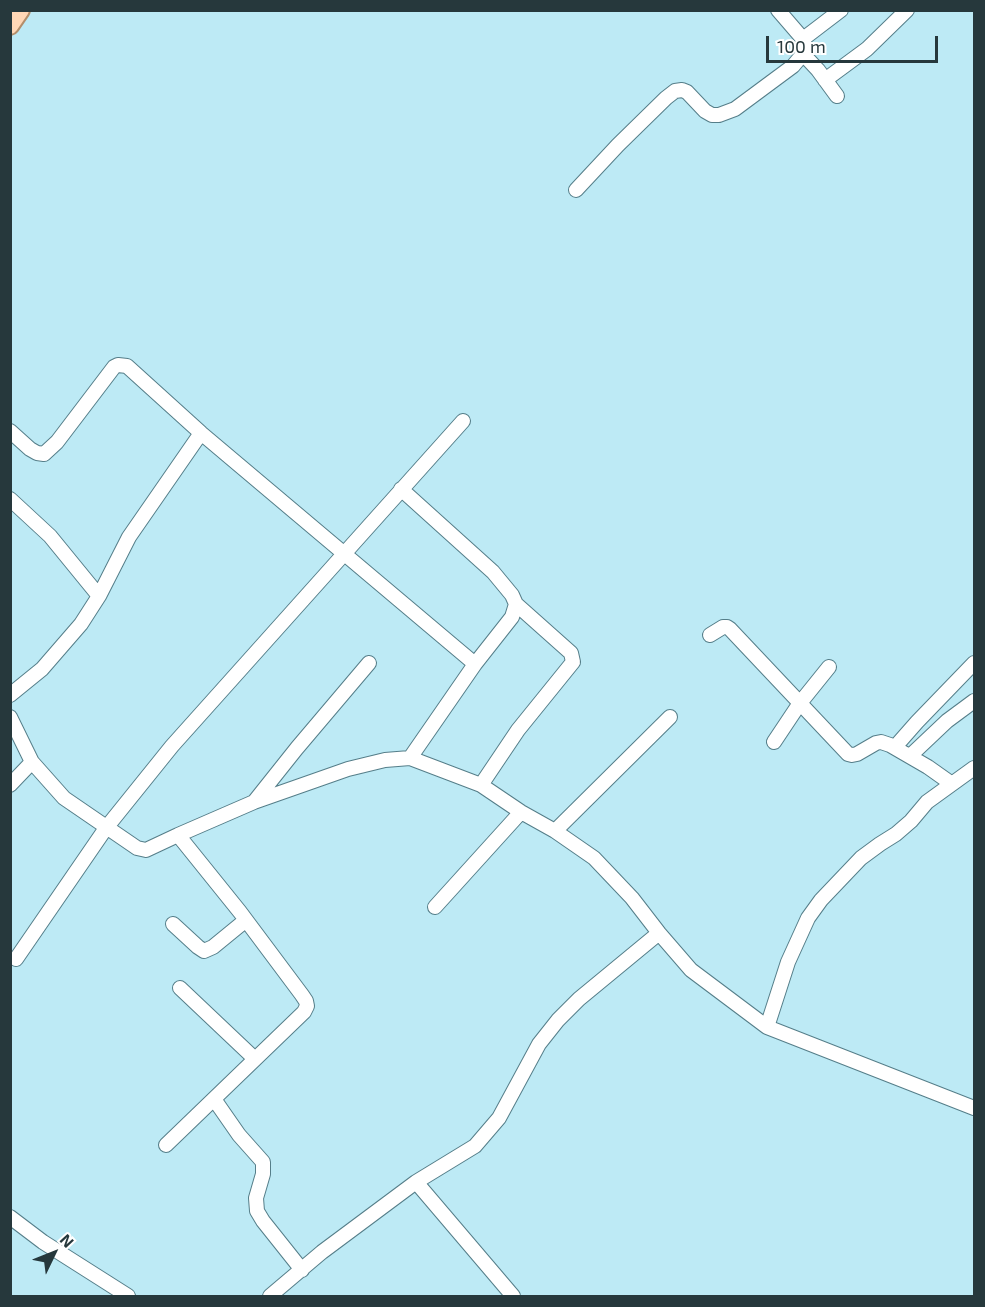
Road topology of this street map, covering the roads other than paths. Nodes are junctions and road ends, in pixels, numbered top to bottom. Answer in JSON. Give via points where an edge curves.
{"nodes":[{"id":1,"x":21,"y":10,"type":"edge"},
{"id":2,"x":778,"y":10,"type":"edge"},
{"id":3,"x":841,"y":10,"type":"edge"},
{"id":4,"x":907,"y":10,"type":"edge"},
{"id":5,"x":10,"y":26,"type":"edge"},
{"id":6,"x":803,"y":39,"type":"junction"},
{"id":7,"x":803,"y":54,"type":"junction"},
{"id":8,"x":825,"y":80,"type":"junction"},
{"id":9,"x":837,"y":96,"type":"dead end"},
{"id":10,"x":576,"y":190,"type":"dead end"},
{"id":11,"x":463,"y":422,"type":"dead end"},
{"id":12,"x":10,"y":431,"type":"edge"},
{"id":13,"x":201,"y":434,"type":"junction"},
{"id":14,"x":401,"y":489,"type":"junction"},
{"id":15,"x":10,"y":499,"type":"edge"},
{"id":16,"x":345,"y":554,"type":"junction"},
{"id":17,"x":99,"y":596,"type":"junction"},
{"id":18,"x":516,"y":604,"type":"junction"},
{"id":19,"x":710,"y":635,"type":"dead end"},
{"id":20,"x":369,"y":663,"type":"dead end"},
{"id":21,"x":975,"y":663,"type":"edge"},
{"id":22,"x":475,"y":664,"type":"junction"},
{"id":23,"x":829,"y":667,"type":"dead end"},
{"id":24,"x":10,"y":695,"type":"edge"},
{"id":25,"x":975,"y":701,"type":"edge"},
{"id":26,"x":800,"y":703,"type":"junction"},
{"id":27,"x":10,"y":717,"type":"edge"},
{"id":28,"x":670,"y":717,"type":"dead end"},
{"id":29,"x":774,"y":742,"type":"dead end"},
{"id":30,"x":895,"y":747,"type":"junction"},
{"id":31,"x":910,"y":756,"type":"junction"},
{"id":32,"x":410,"y":758,"type":"junction"},
{"id":33,"x":32,"y":762,"type":"junction"},
{"id":34,"x":975,"y":768,"type":"edge"},
{"id":35,"x":952,"y":784,"type":"junction"},
{"id":36,"x":10,"y":785,"type":"edge"},
{"id":37,"x":481,"y":785,"type":"junction"},
{"id":38,"x":254,"y":802,"type":"junction"},
{"id":39,"x":521,"y":812,"type":"junction"},
{"id":40,"x":106,"y":828,"type":"junction"},
{"id":41,"x":555,"y":831,"type":"junction"},
{"id":42,"x":178,"y":834,"type":"junction"},
{"id":43,"x":435,"y":907,"type":"dead end"},
{"id":44,"x":246,"y":921,"type":"junction"},
{"id":45,"x":173,"y":924,"type":"dead end"},
{"id":46,"x":659,"y":933,"type":"junction"},
{"id":47,"x":16,"y":959,"type":"dead end"},
{"id":48,"x":180,"y":988,"type":"dead end"},
{"id":49,"x":766,"y":1027,"type":"junction"},
{"id":50,"x":255,"y":1059,"type":"junction"},
{"id":51,"x":214,"y":1099,"type":"junction"},
{"id":52,"x":975,"y":1108,"type":"edge"},
{"id":53,"x":166,"y":1145,"type":"dead end"},
{"id":54,"x":416,"y":1182,"type":"junction"},
{"id":55,"x":10,"y":1217,"type":"edge"},
{"id":56,"x":302,"y":1269,"type":"junction"},
{"id":57,"x":128,"y":1296,"type":"edge"},
{"id":58,"x":270,"y":1296,"type":"edge"},
{"id":59,"x":513,"y":1296,"type":"edge"}],
"edges":[{"from":1,"to":5,"type":"main road"},
{"from":2,"to":6,"type":"street"},
{"from":3,"to":6,"type":"street"},
{"from":4,"to":8,"type":"street","via":[[867,49]]},
{"from":6,"to":7,"type":"street"},
{"from":7,"to":8,"type":"street"},
{"from":7,"to":10,"type":"street","via":[[746,102],[719,115],[705,111],[682,90],[675,92]]},
{"from":8,"to":9,"type":"street"},
{"from":11,"to":14,"type":"street"},
{"from":12,"to":13,"type":"street","via":[[30,449],[44,454],[109,372],[122,364],[134,370]]},
{"from":13,"to":16,"type":"street"},
{"from":13,"to":17,"type":"street","via":[[129,537]]},
{"from":14,"to":16,"type":"street"},
{"from":14,"to":18,"type":"street","via":[[493,572]]},
{"from":15,"to":17,"type":"street","via":[[50,536]]},
{"from":16,"to":22,"type":"street"},
{"from":16,"to":40,"type":"street","via":[[172,746]]},
{"from":17,"to":24,"type":"street","via":[[54,656]]},
{"from":18,"to":22,"type":"street","via":[[512,617]]},
{"from":18,"to":37,"type":"street","via":[[571,653],[573,662],[518,730]]},
{"from":19,"to":26,"type":"street","via":[[723,627],[730,629]]},
{"from":20,"to":38,"type":"street"},
{"from":21,"to":30,"type":"street"},
{"from":22,"to":32,"type":"street"},
{"from":23,"to":26,"type":"street"},
{"from":25,"to":31,"type":"street"},
{"from":26,"to":29,"type":"street"},
{"from":26,"to":30,"type":"street","via":[[848,754],[857,754],[881,742]]},
{"from":27,"to":33,"type":"street"},
{"from":28,"to":41,"type":"street"},
{"from":30,"to":31,"type":"street"},
{"from":31,"to":35,"type":"street"},
{"from":32,"to":37,"type":"street"},
{"from":32,"to":38,"type":"street","via":[[348,769]]},
{"from":33,"to":36,"type":"street"},
{"from":33,"to":40,"type":"street","via":[[64,798]]},
{"from":34,"to":35,"type":"street"},
{"from":35,"to":49,"type":"street","via":[[927,802],[896,834],[861,858],[821,900],[808,918],[788,962]]},
{"from":37,"to":39,"type":"street"},
{"from":38,"to":42,"type":"street"},
{"from":39,"to":41,"type":"street"},
{"from":39,"to":43,"type":"street"},
{"from":40,"to":42,"type":"street","via":[[146,850]]},
{"from":40,"to":47,"type":"street"},
{"from":41,"to":46,"type":"street","via":[[594,858],[633,898]]},
{"from":42,"to":44,"type":"street"},
{"from":44,"to":45,"type":"street","via":[[204,951]]},
{"from":44,"to":50,"type":"street","via":[[307,1006]]},
{"from":46,"to":49,"type":"street","via":[[691,970]]},
{"from":46,"to":54,"type":"street","via":[[558,1020],[539,1044],[500,1118],[475,1146]]},
{"from":48,"to":50,"type":"street"},
{"from":49,"to":52,"type":"street"},
{"from":50,"to":51,"type":"street"},
{"from":51,"to":53,"type":"street"},
{"from":51,"to":56,"type":"street","via":[[263,1162],[257,1211]]},
{"from":54,"to":56,"type":"street"},
{"from":54,"to":59,"type":"street"},
{"from":55,"to":57,"type":"street"},
{"from":56,"to":58,"type":"street"}]}
